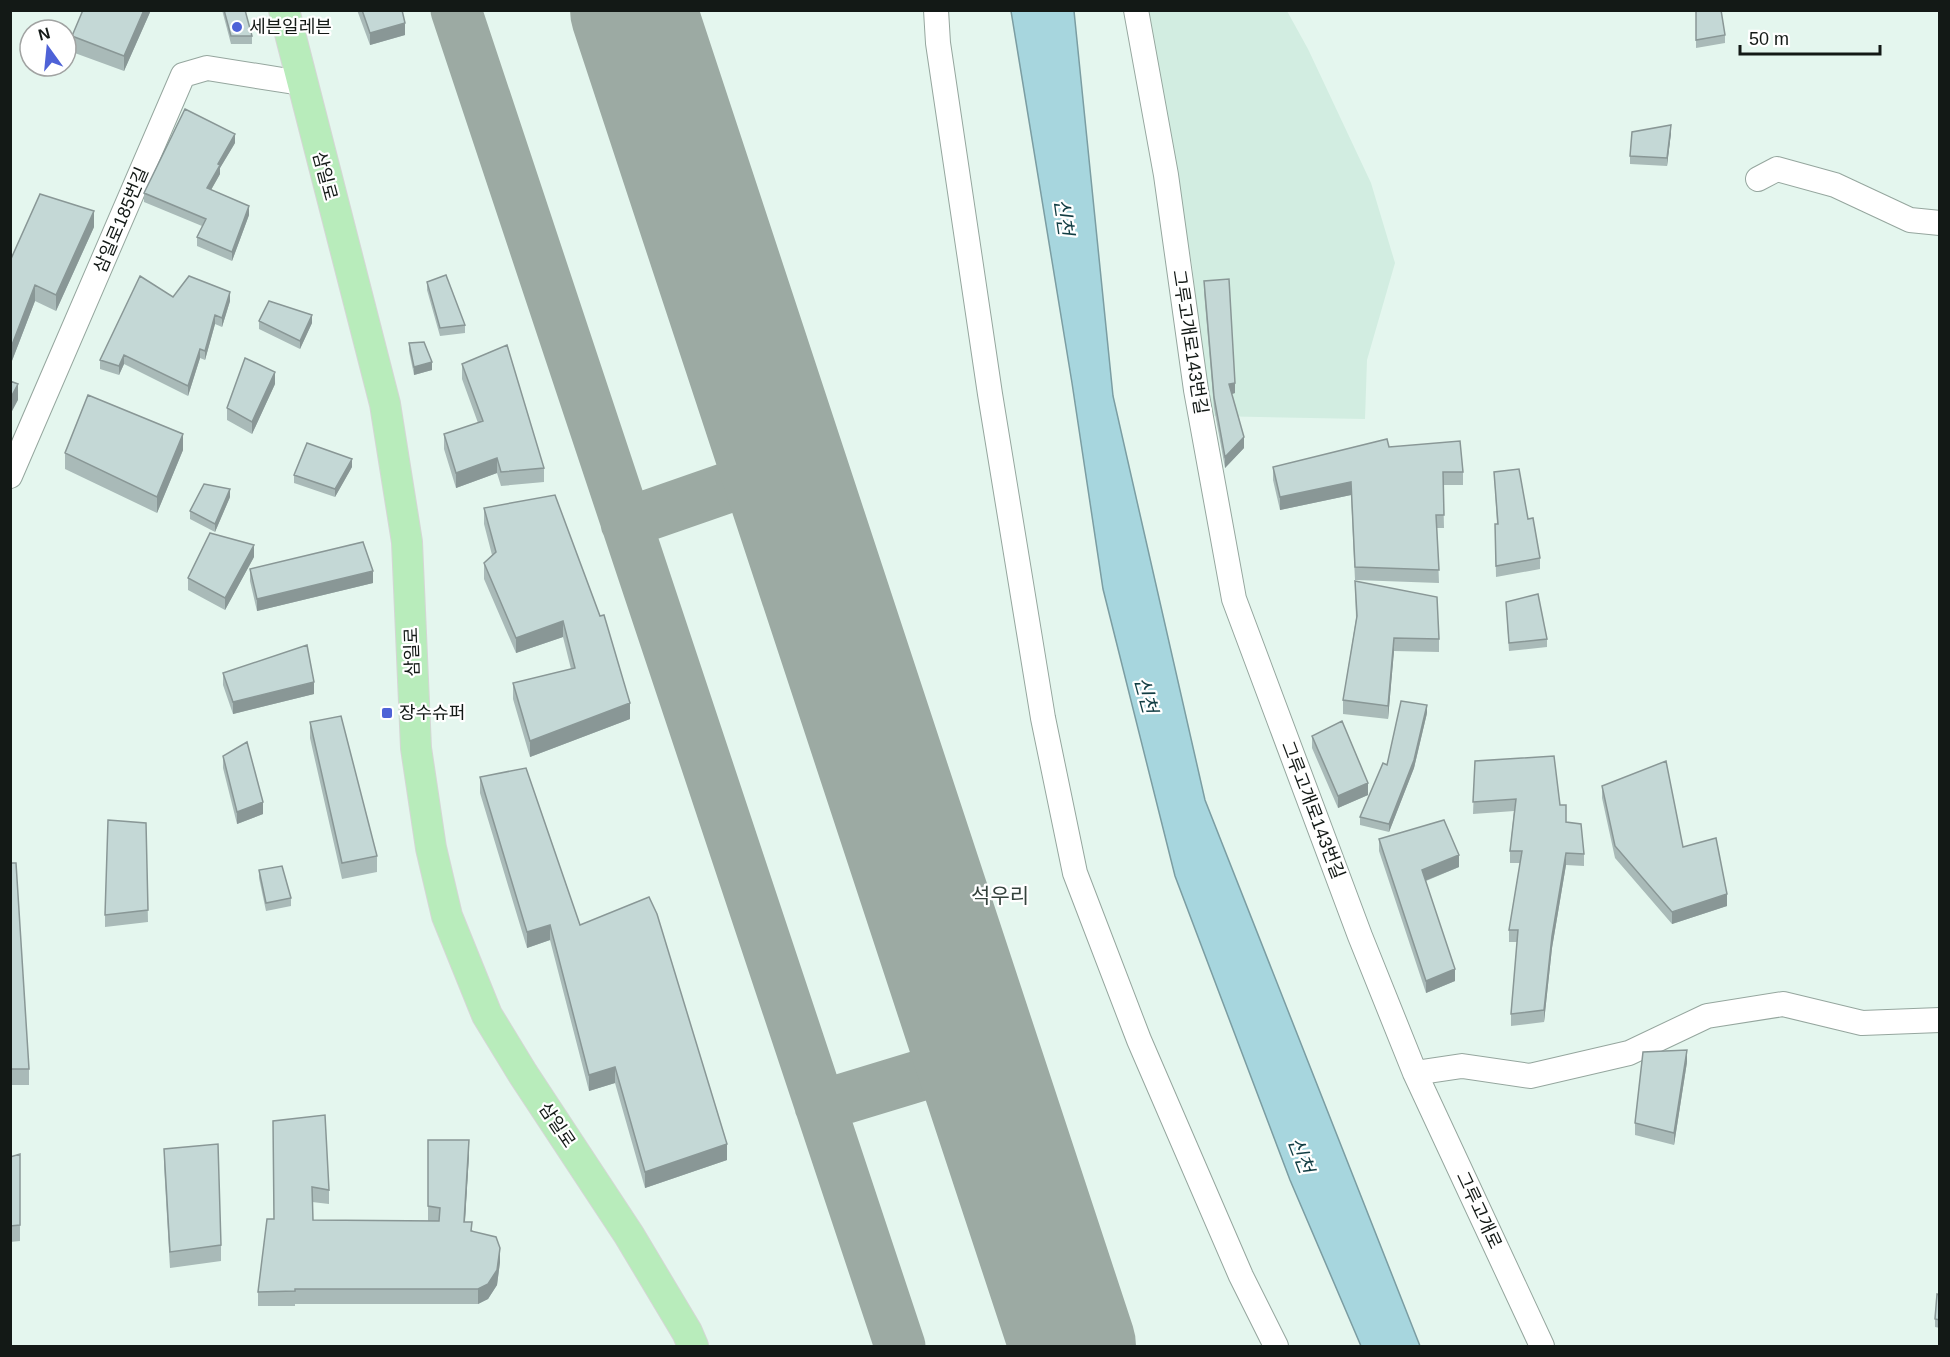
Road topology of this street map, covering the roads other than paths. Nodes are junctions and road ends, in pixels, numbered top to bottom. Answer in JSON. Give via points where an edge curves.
{"nodes":[{"id":1,"x":284,"y":10,"type":"edge"},
{"id":2,"x":936,"y":10,"type":"edge"},
{"id":3,"x":1136,"y":10,"type":"edge"},
{"id":4,"x":301,"y":83,"type":"junction"},
{"id":5,"x":1758,"y":179,"type":"dead end"},
{"id":6,"x":1940,"y":223,"type":"edge"},
{"id":7,"x":10,"y":476,"type":"edge"},
{"id":8,"x":1940,"y":1020,"type":"edge"},
{"id":9,"x":1415,"y":1073,"type":"junction"},
{"id":10,"x":693,"y":1347,"type":"edge"},
{"id":11,"x":1276,"y":1347,"type":"edge"},
{"id":12,"x":1542,"y":1347,"type":"edge"}],
"edges":[{"from":1,"to":4,"type":"main road","name":"삼일로"},
{"from":2,"to":11,"type":"street","via":[[998,440],[1043,718],[1075,873],[1139,1041]]},
{"from":3,"to":9,"type":"street","name":"그루고개로143번길","via":[[1166,175],[1196,390],[1234,599]]},
{"from":4,"to":7,"type":"street","name":"삼일로185번길","via":[[207,68],[183,75]]},
{"from":4,"to":10,"type":"main road","name":"삼일로","via":[[385,404],[407,542],[416,748],[447,916],[487,1015],[629,1235]]},
{"from":5,"to":6,"type":"street","via":[[1777,170],[1835,185],[1910,220]]},
{"from":8,"to":9,"type":"street","via":[[1862,1023],[1783,1004],[1707,1016],[1629,1053],[1530,1076],[1462,1066]]},
{"from":9,"to":12,"type":"street","name":"그루고개로"}]}
